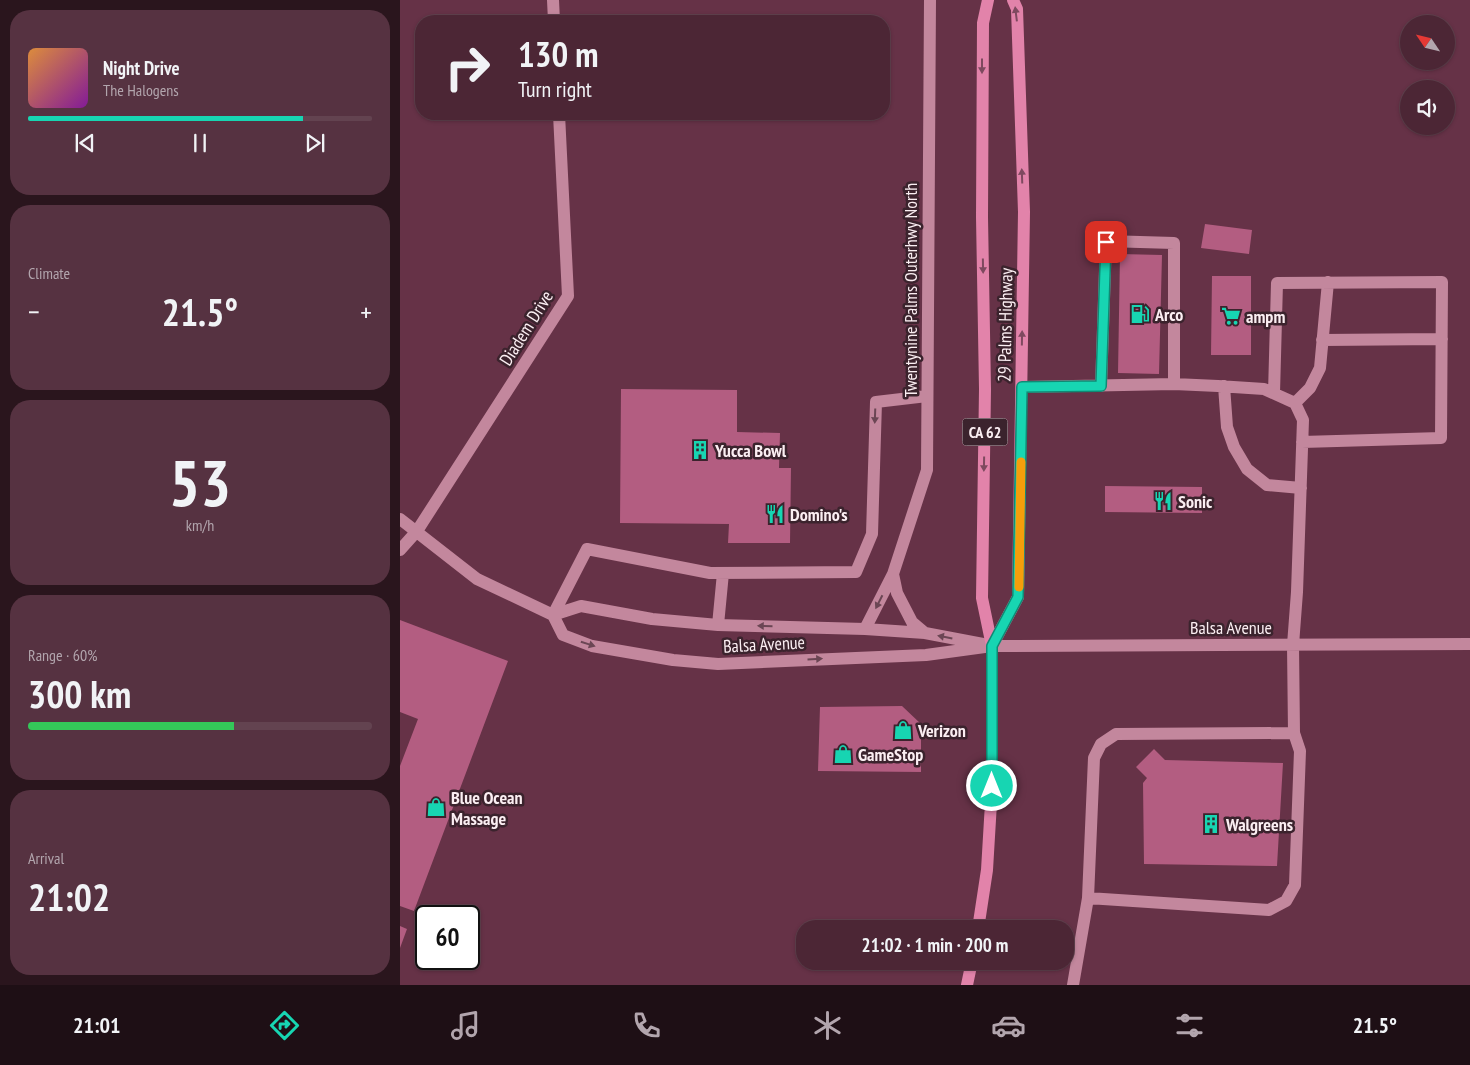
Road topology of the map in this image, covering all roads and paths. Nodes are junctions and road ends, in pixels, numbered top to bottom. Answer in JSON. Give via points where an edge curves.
{"nodes":[{"id":1,"x":553,"y":0,"type":"edge"},
{"id":2,"x":930,"y":0,"type":"edge"},
{"id":3,"x":988,"y":0,"type":"edge"},
{"id":4,"x":1013,"y":0,"type":"edge"},
{"id":5,"x":554,"y":15,"type":"edge"},
{"id":6,"x":559,"y":120,"type":"edge"},
{"id":7,"x":1328,"y":282,"type":"junction"},
{"id":8,"x":1442,"y":339,"type":"junction"},
{"id":9,"x":1322,"y":340,"type":"junction"},
{"id":10,"x":1174,"y":384,"type":"junction"},
{"id":11,"x":1101,"y":386,"type":"junction"},
{"id":12,"x":1224,"y":386,"type":"junction"},
{"id":13,"x":1022,"y":387,"type":"junction"},
{"id":14,"x":1274,"y":393,"type":"junction"},
{"id":15,"x":927,"y":396,"type":"junction"},
{"id":16,"x":1295,"y":402,"type":"junction"},
{"id":17,"x":1302,"y":442,"type":"junction"},
{"id":18,"x":1301,"y":488,"type":"junction"},
{"id":19,"x":400,"y":519,"type":"edge"},
{"id":20,"x":417,"y":532,"type":"junction"},
{"id":21,"x":400,"y":550,"type":"edge"},
{"id":22,"x":723,"y":573,"type":"junction"},
{"id":23,"x":893,"y":574,"type":"junction"},
{"id":24,"x":553,"y":615,"type":"junction"},
{"id":25,"x":718,"y":625,"type":"junction"},
{"id":26,"x":865,"y":629,"type":"junction"},
{"id":27,"x":924,"y":633,"type":"junction"},
{"id":28,"x":1470,"y":644,"type":"edge"},
{"id":29,"x":1293,"y":645,"type":"junction"},
{"id":30,"x":992,"y":646,"type":"junction"},
{"id":31,"x":1294,"y":733,"type":"junction"},
{"id":32,"x":1088,"y":898,"type":"junction"},
{"id":33,"x":979,"y":920,"type":"edge"},
{"id":34,"x":970,"y":970,"type":"edge"},
{"id":35,"x":967,"y":985,"type":"edge"},
{"id":36,"x":1073,"y":985,"type":"edge"}],
"edges":[{"from":1,"to":5,"type":"street"},
{"from":2,"to":15,"type":"street","name":"Twentynine Palms Outerhwy North"},
{"from":3,"to":30,"type":"main road","name":"29 Palms Highway","number":"CA 62","one_way":true,"via":[[983,24],[985,389],[982,598]]},
{"from":13,"to":4,"type":"main road","name":"29 Palms Highway","number":"CA 62","one_way":true,"via":[[1024,212],[1017,8]]},
{"from":6,"to":20,"type":"street","name":"Diadem Drive","via":[[568,296]]},
{"from":7,"to":8,"type":"street","via":[[1442,282]]},
{"from":7,"to":9,"type":"street"},
{"from":7,"to":14,"type":"street","via":[[1277,283]]},
{"from":8,"to":9,"type":"street"},
{"from":8,"to":17,"type":"street","via":[[1441,438]]},
{"from":9,"to":16,"type":"street","via":[[1320,368],[1310,388]]},
{"from":10,"to":11,"type":"street"},
{"from":10,"to":11,"type":"street","via":[[1174,243],[1106,242]]},
{"from":10,"to":12,"type":"street"},
{"from":11,"to":13,"type":"street"},
{"from":12,"to":14,"type":"street","via":[[1264,389]]},
{"from":12,"to":18,"type":"street","via":[[1227,427],[1247,469],[1266,485]]},
{"from":13,"to":30,"type":"main road","name":"29 Palms Highway","number":"CA 62","via":[[1018,597]]},
{"from":14,"to":16,"type":"street"},
{"from":15,"to":22,"type":"street","one_way":true,"via":[[876,402],[872,534],[856,572]]},
{"from":15,"to":23,"type":"street","name":"Twentynine Palms Outerhwy North","via":[[927,470]]},
{"from":16,"to":17,"type":"street","via":[[1303,420]]},
{"from":17,"to":18,"type":"street"},
{"from":18,"to":29,"type":"street"},
{"from":19,"to":20,"type":"street"},
{"from":20,"to":21,"type":"street","name":"Diadem Drive"},
{"from":20,"to":24,"type":"street","via":[[477,579]]},
{"from":22,"to":24,"type":"street","via":[[587,550]]},
{"from":22,"to":25,"type":"street"},
{"from":23,"to":26,"type":"street","name":"Twentynine Palms Outerhwy North","one_way":true},
{"from":23,"to":27,"type":"street","via":[[912,622]]},
{"from":24,"to":25,"type":"street","name":"Balsa Avenue","via":[[581,606],[652,620]]},
{"from":24,"to":30,"type":"street","name":"Balsa Avenue","one_way":true,"via":[[563,635],[592,646],[672,660],[718,664],[926,655]]},
{"from":26,"to":25,"type":"street","name":"Balsa Avenue","one_way":true},
{"from":26,"to":27,"type":"street","name":"Balsa Avenue"},
{"from":30,"to":27,"type":"street","name":"Balsa Avenue","one_way":true},
{"from":28,"to":29,"type":"street","name":"Balsa Avenue"},
{"from":29,"to":30,"type":"street","name":"Balsa Avenue"},
{"from":29,"to":31,"type":"street"},
{"from":30,"to":33,"type":"main road","name":"29 Palms Highway","number":"CA 62","via":[[992,786],[987,870]]},
{"from":31,"to":32,"type":"street","via":[[1116,734],[1101,744],[1094,758]]},
{"from":31,"to":32,"type":"street","via":[[1300,751],[1295,885],[1286,901],[1269,910]]},
{"from":32,"to":36,"type":"street"},
{"from":34,"to":35,"type":"main road"}]}
